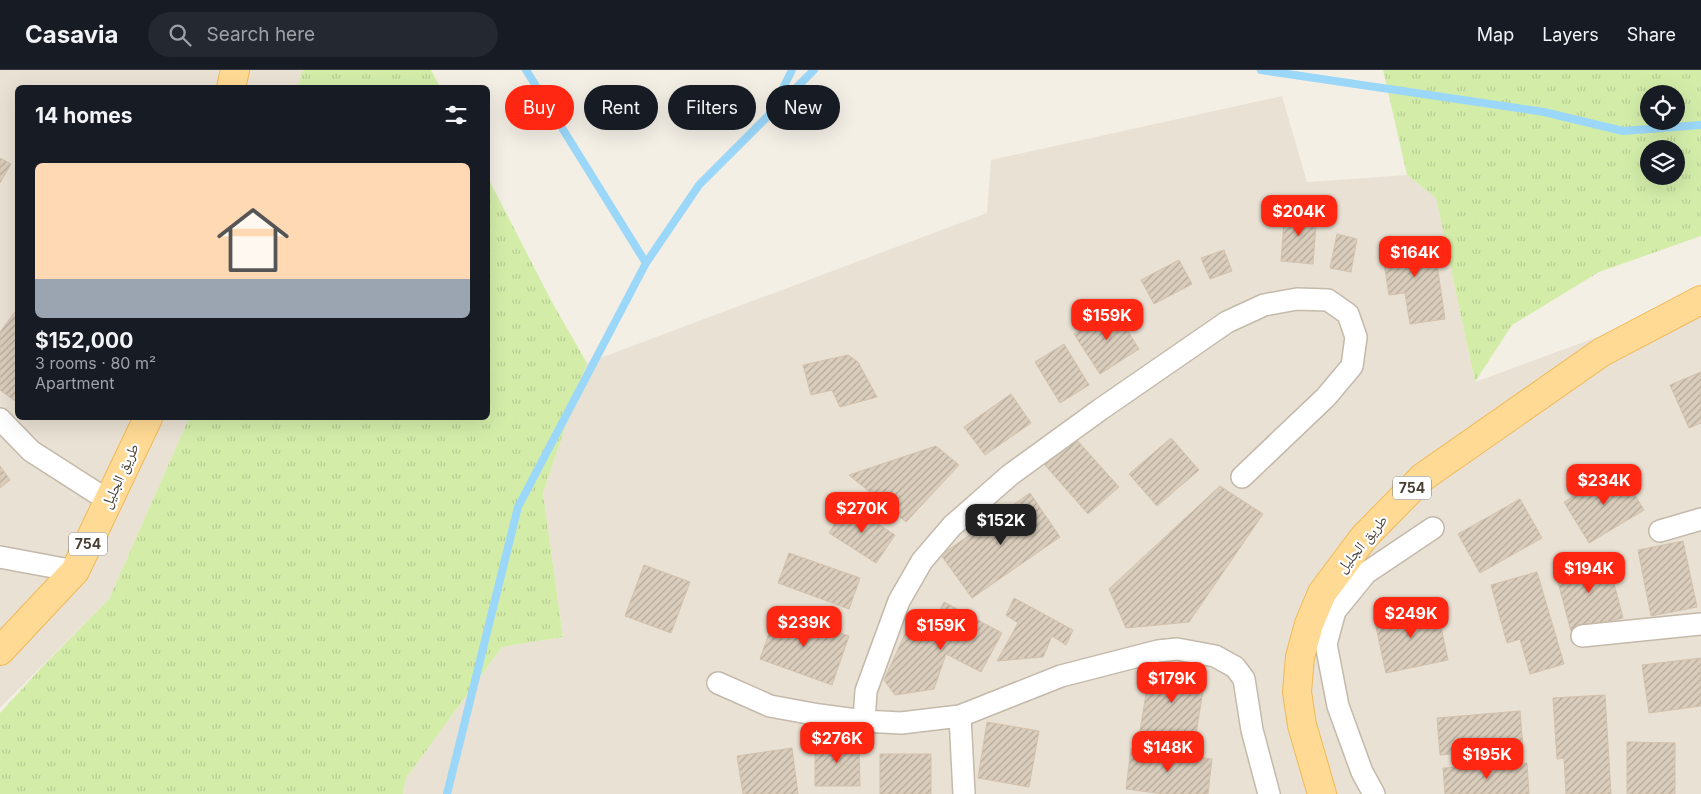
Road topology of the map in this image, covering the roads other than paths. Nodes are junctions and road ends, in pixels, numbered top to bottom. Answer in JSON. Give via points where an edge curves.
{"nodes":[{"id":1,"x":235,"y":70,"type":"edge"},
{"id":2,"x":232,"y":85,"type":"edge"},
{"id":3,"x":1701,"y":300,"type":"edge"},
{"id":4,"x":0,"y":419,"type":"edge"},
{"id":5,"x":147,"y":420,"type":"edge"},
{"id":6,"x":1242,"y":476,"type":"dead end"},
{"id":7,"x":108,"y":500,"type":"junction"},
{"id":8,"x":1701,"y":519,"type":"edge"},
{"id":9,"x":1432,"y":528,"type":"dead end"},
{"id":10,"x":1660,"y":532,"type":"dead end"},
{"id":11,"x":0,"y":557,"type":"edge"},
{"id":12,"x":75,"y":571,"type":"junction"},
{"id":13,"x":1701,"y":624,"type":"edge"},
{"id":14,"x":1582,"y":636,"type":"dead end"},
{"id":15,"x":0,"y":651,"type":"edge"},
{"id":16,"x":718,"y":683,"type":"dead end"},
{"id":17,"x":960,"y":716,"type":"junction"},
{"id":18,"x":864,"y":721,"type":"junction"},
{"id":19,"x":964,"y":794,"type":"edge"},
{"id":20,"x":1269,"y":794,"type":"edge"},
{"id":21,"x":1322,"y":794,"type":"edge"},
{"id":22,"x":1374,"y":794,"type":"edge"}],
"edges":[{"from":1,"to":2,"type":"main road"},
{"from":3,"to":21,"type":"main road","name":"طريق الجليل","number":"754","via":[[1602,352],[1423,476],[1364,538],[1322,593],[1300,657],[1298,692],[1302,725]]},
{"from":4,"to":7,"type":"street","via":[[31,451]]},
{"from":5,"to":7,"type":"main road","name":"طريق الجليل","number":"754"},
{"from":6,"to":18,"type":"street","via":[[1326,397],[1352,366],[1356,337],[1348,314],[1328,300],[1298,299],[1264,305],[1227,322],[1010,475],[952,526],[922,561],[898,602],[866,691]]},
{"from":7,"to":12,"type":"main road","name":"طريق الجليل","number":"754"},
{"from":8,"to":10,"type":"street"},
{"from":9,"to":22,"type":"street","via":[[1366,574],[1335,612],[1326,644],[1338,706],[1362,772]]},
{"from":11,"to":12,"type":"street"},
{"from":12,"to":15,"type":"main road","name":"طريق الجليل","number":"754"},
{"from":13,"to":14,"type":"street"},
{"from":16,"to":18,"type":"street","via":[[770,706]]},
{"from":17,"to":18,"type":"street","via":[[901,722]]},
{"from":17,"to":19,"type":"street"},
{"from":17,"to":20,"type":"street","via":[[1061,676],[1158,651],[1177,649],[1215,656],[1234,667],[1244,679],[1252,730]]}]}
